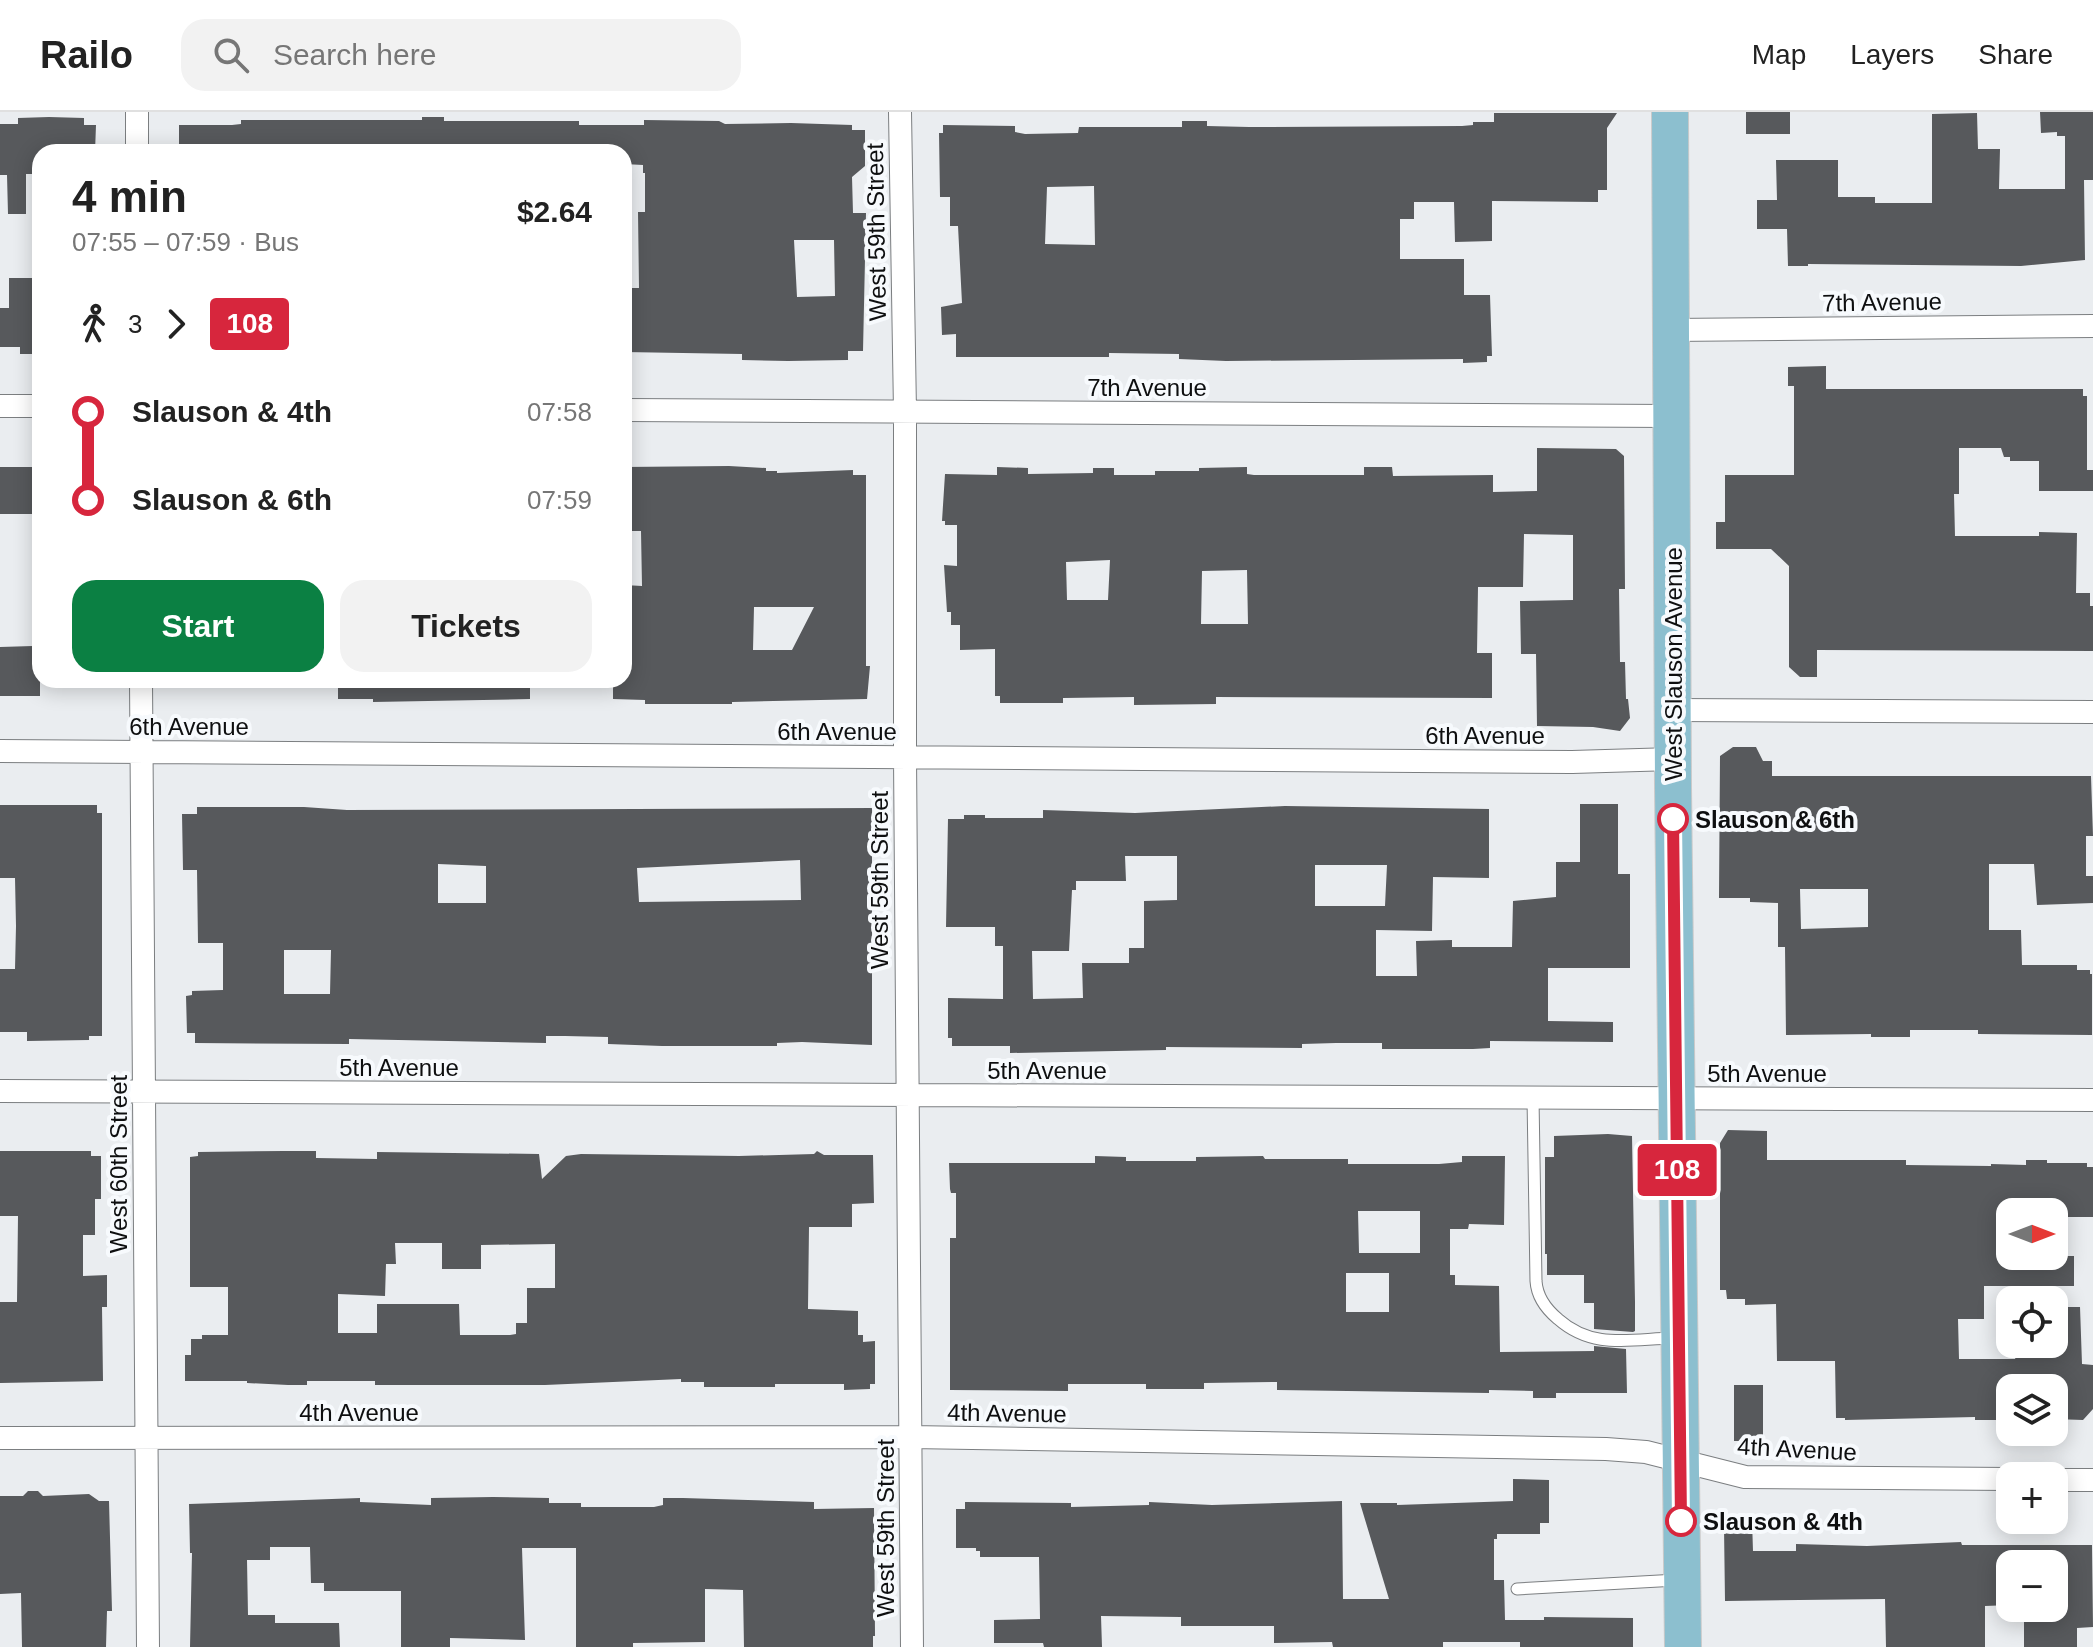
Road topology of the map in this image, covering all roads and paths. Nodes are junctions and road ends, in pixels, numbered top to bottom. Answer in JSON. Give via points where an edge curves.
{"nodes":[{"id":1,"x":137,"y":112,"type":"edge"},
{"id":2,"x":900,"y":112,"type":"edge"},
{"id":3,"x":1670,"y":112,"type":"edge"},
{"id":4,"x":137,"y":144,"type":"edge"},
{"id":5,"x":2093,"y":326,"type":"edge"},
{"id":6,"x":1671,"y":330,"type":"junction"},
{"id":7,"x":0,"y":406,"type":"edge"},
{"id":8,"x":32,"y":406,"type":"edge"},
{"id":9,"x":632,"y":410,"type":"edge"},
{"id":10,"x":905,"y":411,"type":"junction"},
{"id":11,"x":1671,"y":416,"type":"junction"},
{"id":12,"x":141,"y":688,"type":"edge"},
{"id":13,"x":1673,"y":710,"type":"junction"},
{"id":14,"x":2093,"y":712,"type":"edge"},
{"id":15,"x":0,"y":751,"type":"edge"},
{"id":16,"x":141,"y":752,"type":"junction"},
{"id":17,"x":905,"y":757,"type":"junction"},
{"id":18,"x":1673,"y":759,"type":"junction"},
{"id":19,"x":0,"y":1091,"type":"edge"},
{"id":20,"x":144,"y":1092,"type":"junction"},
{"id":21,"x":907,"y":1095,"type":"junction"},
{"id":22,"x":1533,"y":1098,"type":"junction"},
{"id":23,"x":1676,"y":1099,"type":"junction"},
{"id":24,"x":2093,"y":1100,"type":"edge"},
{"id":25,"x":1679,"y":1338,"type":"junction"},
{"id":26,"x":911,"y":1437,"type":"junction"},
{"id":27,"x":0,"y":1438,"type":"edge"},
{"id":28,"x":146,"y":1439,"type":"junction"},
{"id":29,"x":1681,"y":1462,"type":"junction"},
{"id":30,"x":1996,"y":1479,"type":"edge"},
{"id":31,"x":2068,"y":1480,"type":"edge"},
{"id":32,"x":2093,"y":1480,"type":"edge"},
{"id":33,"x":1682,"y":1580,"type":"junction"},
{"id":34,"x":1517,"y":1589,"type":"dead end"},
{"id":35,"x":148,"y":1647,"type":"edge"},
{"id":36,"x":912,"y":1647,"type":"edge"},
{"id":37,"x":1683,"y":1647,"type":"edge"}],
"edges":[{"from":1,"to":4,"type":"street"},
{"from":2,"to":10,"type":"street","name":"West 59th Street"},
{"from":3,"to":6,"type":"main road","name":"West Slauson Avenue"},
{"from":5,"to":6,"type":"street","name":"7th Avenue"},
{"from":6,"to":11,"type":"main road","name":"West Slauson Avenue"},
{"from":7,"to":8,"type":"street"},
{"from":9,"to":10,"type":"street","name":"7th Avenue"},
{"from":10,"to":11,"type":"street","name":"7th Avenue"},
{"from":10,"to":17,"type":"street","name":"West 59th Street"},
{"from":11,"to":13,"type":"main road","name":"West Slauson Avenue"},
{"from":12,"to":16,"type":"street","name":"West 60th Street"},
{"from":13,"to":14,"type":"street"},
{"from":13,"to":18,"type":"main road","name":"West Slauson Avenue"},
{"from":15,"to":16,"type":"street","name":"6th Avenue"},
{"from":16,"to":17,"type":"street","name":"6th Avenue"},
{"from":16,"to":20,"type":"street","name":"West 60th Street"},
{"from":17,"to":18,"type":"street","name":"6th Avenue"},
{"from":17,"to":21,"type":"street","name":"West 59th Street"},
{"from":18,"to":23,"type":"main road","name":"West Slauson Avenue"},
{"from":19,"to":20,"type":"street","name":"5th Avenue"},
{"from":20,"to":21,"type":"street","name":"5th Avenue"},
{"from":20,"to":28,"type":"street","name":"West 60th Street"},
{"from":21,"to":22,"type":"street","name":"5th Avenue"},
{"from":21,"to":26,"type":"street","name":"West 59th Street"},
{"from":22,"to":23,"type":"street","name":"5th Avenue"},
{"from":22,"to":25,"type":"lane","via":[[1536,1281],[1542,1302],[1588,1339]]},
{"from":23,"to":24,"type":"street","name":"5th Avenue"},
{"from":23,"to":25,"type":"main road","name":"West Slauson Avenue"},
{"from":25,"to":29,"type":"main road","name":"West Slauson Avenue"},
{"from":26,"to":28,"type":"street","name":"4th Avenue"},
{"from":26,"to":29,"type":"street","name":"4th Avenue","via":[[1606,1449]]},
{"from":26,"to":36,"type":"street","name":"West 59th Street"},
{"from":27,"to":28,"type":"street","name":"4th Avenue"},
{"from":28,"to":35,"type":"street","name":"West 60th Street"},
{"from":29,"to":30,"type":"street","name":"4th Avenue","via":[[1745,1477]]},
{"from":29,"to":33,"type":"main road","name":"West Slauson Avenue"},
{"from":31,"to":32,"type":"street"},
{"from":33,"to":34,"type":"lane"},
{"from":33,"to":37,"type":"main road","name":"West Slauson Avenue"}]}
